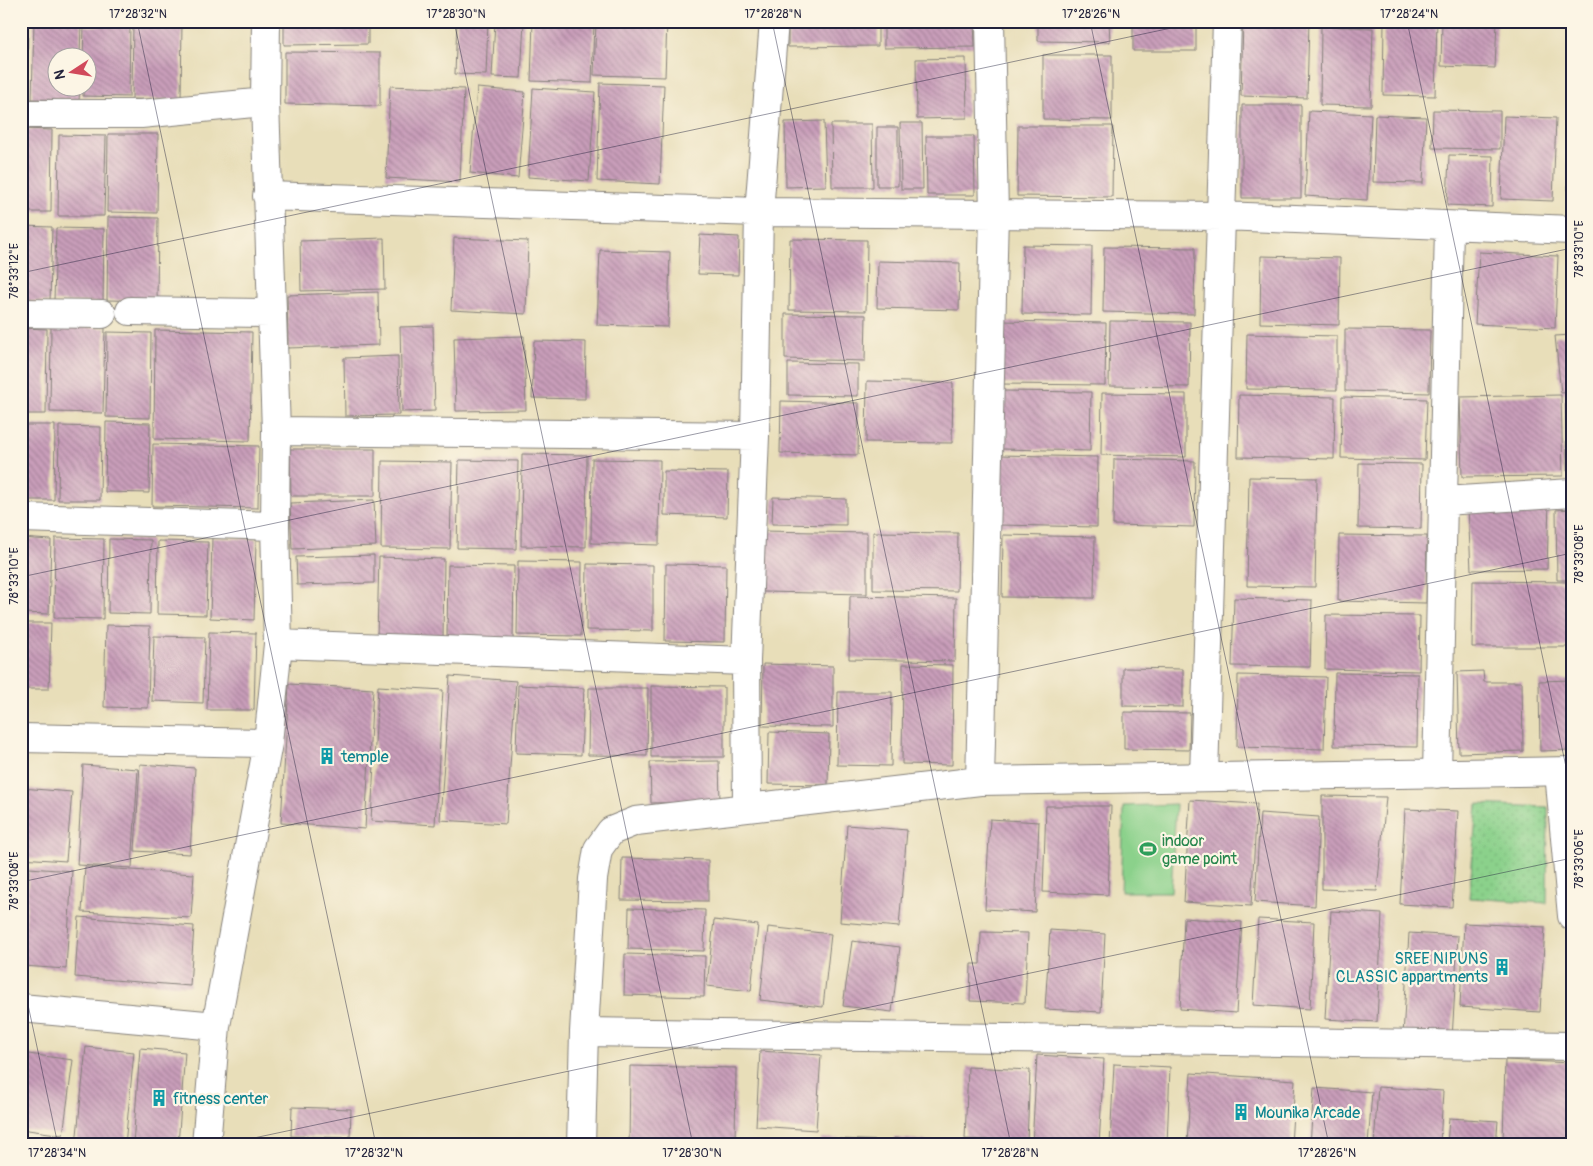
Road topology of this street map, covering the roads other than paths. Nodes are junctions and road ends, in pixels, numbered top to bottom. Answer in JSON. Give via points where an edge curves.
{"nodes":[{"id":1,"x":266,"y":21,"type":"edge"},
{"id":2,"x":774,"y":21,"type":"edge"},
{"id":3,"x":990,"y":21,"type":"edge"},
{"id":4,"x":1228,"y":21,"type":"edge"},
{"id":5,"x":265,"y":102,"type":"junction"},
{"id":6,"x":21,"y":114,"type":"edge"},
{"id":7,"x":267,"y":196,"type":"junction"},
{"id":8,"x":759,"y":212,"type":"junction"},
{"id":9,"x":994,"y":214,"type":"junction"},
{"id":10,"x":1222,"y":216,"type":"junction"},
{"id":11,"x":1449,"y":227,"type":"junction"},
{"id":12,"x":1572,"y":230,"type":"edge"},
{"id":13,"x":130,"y":311,"type":"dead end"},
{"id":14,"x":270,"y":312,"type":"junction"},
{"id":15,"x":21,"y":313,"type":"edge"},
{"id":16,"x":102,"y":314,"type":"dead end"},
{"id":17,"x":276,"y":430,"type":"junction"},
{"id":18,"x":755,"y":436,"type":"junction"},
{"id":19,"x":1572,"y":493,"type":"edge"},
{"id":20,"x":1444,"y":502,"type":"junction"},
{"id":21,"x":21,"y":518,"type":"edge"},
{"id":22,"x":275,"y":526,"type":"junction"},
{"id":23,"x":278,"y":644,"type":"junction"},
{"id":24,"x":746,"y":661,"type":"junction"},
{"id":25,"x":21,"y":738,"type":"edge"},
{"id":26,"x":268,"y":743,"type":"junction"},
{"id":27,"x":1565,"y":771,"type":"edge"},
{"id":28,"x":1437,"y":774,"type":"junction"},
{"id":29,"x":1204,"y":776,"type":"junction"},
{"id":30,"x":980,"y":781,"type":"junction"},
{"id":31,"x":747,"y":808,"type":"junction"},
{"id":32,"x":1572,"y":916,"type":"edge"},
{"id":33,"x":21,"y":1008,"type":"edge"},
{"id":34,"x":216,"y":1026,"type":"junction"},
{"id":35,"x":584,"y":1032,"type":"junction"},
{"id":36,"x":1572,"y":1046,"type":"edge"},
{"id":37,"x":206,"y":1145,"type":"edge"},
{"id":38,"x":581,"y":1145,"type":"edge"}],
"edges":[{"from":1,"to":5,"type":"street"},
{"from":2,"to":8,"type":"street"},
{"from":3,"to":9,"type":"street"},
{"from":4,"to":10,"type":"street"},
{"from":5,"to":6,"type":"street","via":[[141,114]]},
{"from":5,"to":7,"type":"street"},
{"from":7,"to":8,"type":"street"},
{"from":7,"to":14,"type":"street"},
{"from":8,"to":9,"type":"street"},
{"from":8,"to":18,"type":"street"},
{"from":9,"to":10,"type":"street"},
{"from":9,"to":30,"type":"street"},
{"from":10,"to":11,"type":"street"},
{"from":10,"to":29,"type":"street"},
{"from":11,"to":12,"type":"street"},
{"from":11,"to":20,"type":"street"},
{"from":13,"to":14,"type":"street"},
{"from":14,"to":17,"type":"street"},
{"from":15,"to":16,"type":"street"},
{"from":17,"to":18,"type":"street"},
{"from":17,"to":22,"type":"street"},
{"from":18,"to":24,"type":"street"},
{"from":19,"to":20,"type":"street"},
{"from":20,"to":28,"type":"street"},
{"from":21,"to":22,"type":"street"},
{"from":22,"to":23,"type":"street"},
{"from":23,"to":24,"type":"street"},
{"from":23,"to":26,"type":"street"},
{"from":24,"to":31,"type":"street"},
{"from":25,"to":26,"type":"street"},
{"from":26,"to":34,"type":"street"},
{"from":27,"to":28,"type":"street"},
{"from":27,"to":32,"type":"street"},
{"from":28,"to":29,"type":"street"},
{"from":29,"to":30,"type":"street"},
{"from":30,"to":31,"type":"street"},
{"from":31,"to":35,"type":"street","via":[[636,821],[611,831],[598,849],[593,879]]},
{"from":33,"to":34,"type":"street"},
{"from":34,"to":37,"type":"street"},
{"from":35,"to":36,"type":"street"},
{"from":35,"to":38,"type":"street"}]}
